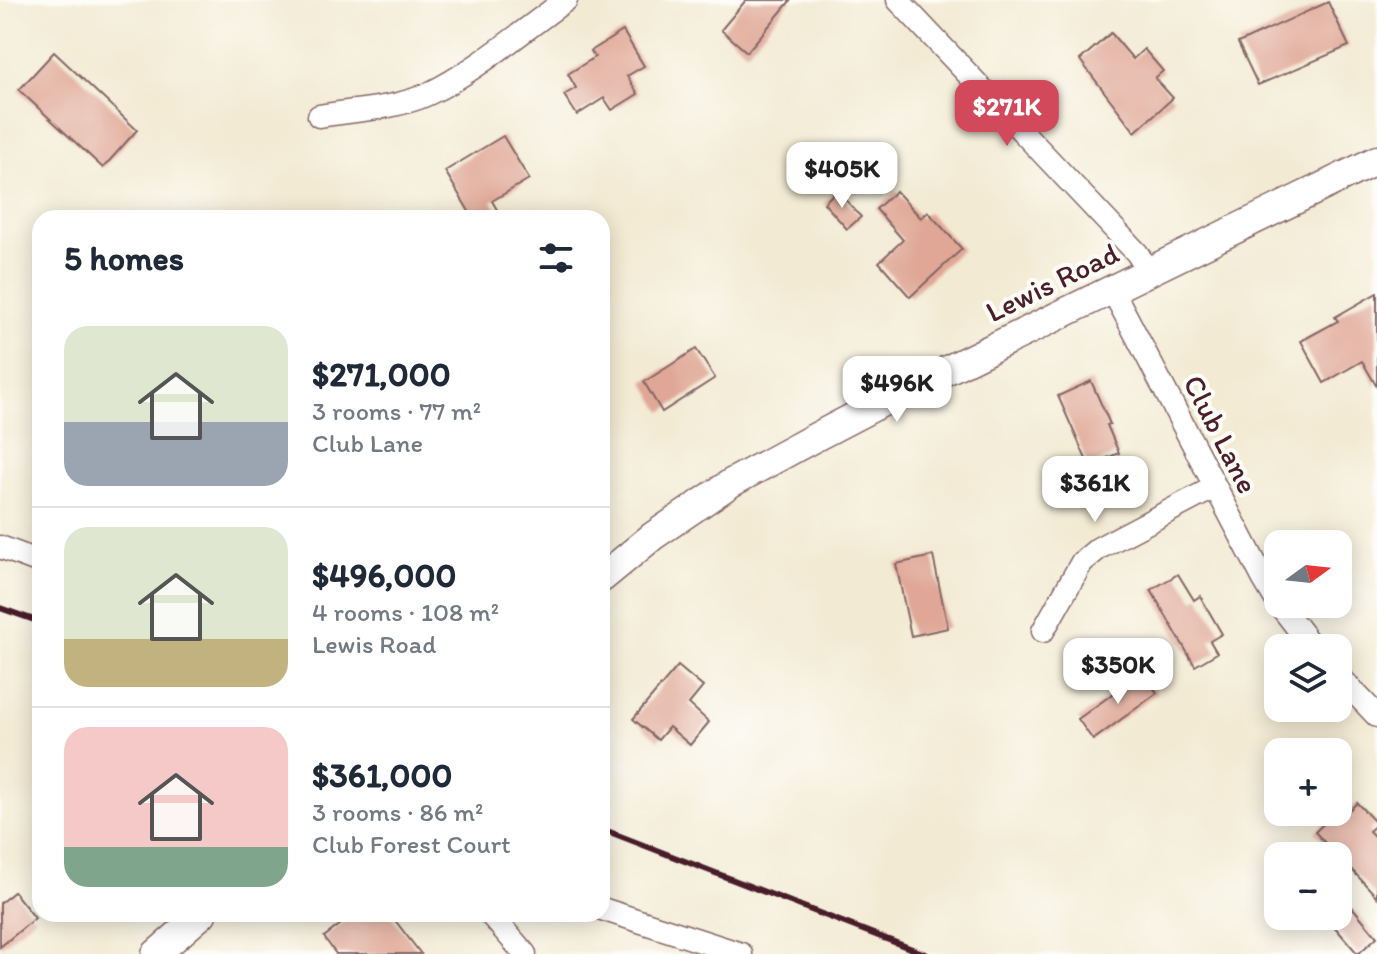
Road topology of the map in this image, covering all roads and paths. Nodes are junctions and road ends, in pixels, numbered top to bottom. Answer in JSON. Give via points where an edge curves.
{"nodes":[{"id":1,"x":566,"y":0,"type":"edge"},
{"id":2,"x":898,"y":0,"type":"edge"},
{"id":3,"x":319,"y":116,"type":"dead end"},
{"id":4,"x":1377,"y":160,"type":"edge"},
{"id":5,"x":1149,"y":272,"type":"junction"},
{"id":6,"x":1113,"y":291,"type":"junction"},
{"id":7,"x":1215,"y":487,"type":"junction"},
{"id":8,"x":0,"y":547,"type":"edge"},
{"id":9,"x":32,"y":559,"type":"edge"},
{"id":10,"x":610,"y":571,"type":"edge"},
{"id":11,"x":1264,"y":577,"type":"edge"},
{"id":12,"x":1290,"y":618,"type":"edge"},
{"id":13,"x":1043,"y":631,"type":"dead end"},
{"id":14,"x":1302,"y":634,"type":"edge"},
{"id":15,"x":1352,"y":690,"type":"edge"},
{"id":16,"x":1377,"y":716,"type":"edge"},
{"id":17,"x":610,"y":912,"type":"edge"},
{"id":18,"x":193,"y":922,"type":"edge"},
{"id":19,"x":497,"y":922,"type":"edge"},
{"id":20,"x":156,"y":954,"type":"edge"},
{"id":21,"x":525,"y":954,"type":"edge"},
{"id":22,"x":741,"y":954,"type":"edge"}],
"edges":[{"from":1,"to":3,"type":"street","via":[[426,95]]},
{"from":2,"to":5,"type":"street","via":[[1137,253]]},
{"from":4,"to":5,"type":"street","name":"Lewis Road"},
{"from":5,"to":6,"type":"street","name":"Lewis Road"},
{"from":6,"to":7,"type":"street","name":"Club Lane"},
{"from":6,"to":10,"type":"street","name":"Lewis Road","via":[[892,397],[731,483]]},
{"from":7,"to":11,"type":"street","name":"Club Lane"},
{"from":7,"to":13,"type":"street","via":[[1082,562]]},
{"from":8,"to":9,"type":"street"},
{"from":12,"to":14,"type":"street","name":"Club Lane"},
{"from":15,"to":16,"type":"street"},
{"from":17,"to":22,"type":"street"},
{"from":18,"to":20,"type":"street"},
{"from":19,"to":21,"type":"street"}]}
